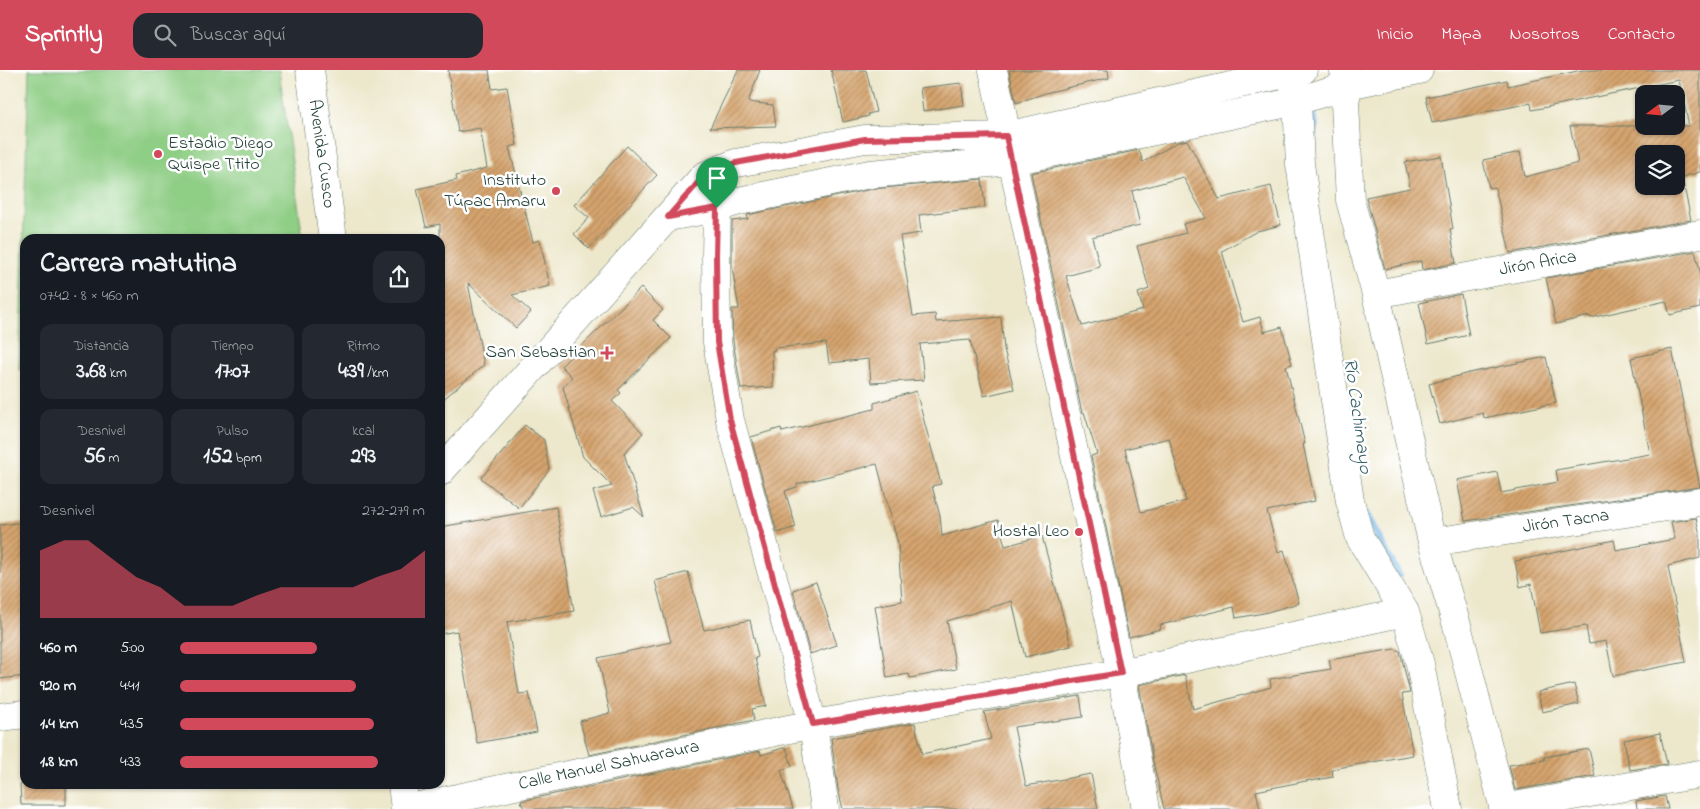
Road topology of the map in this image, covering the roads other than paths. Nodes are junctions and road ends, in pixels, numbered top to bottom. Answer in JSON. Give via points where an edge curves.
{"nodes":[{"id":1,"x":310,"y":70,"type":"edge"},
{"id":2,"x":993,"y":70,"type":"edge"},
{"id":3,"x":1419,"y":70,"type":"edge"},
{"id":4,"x":1296,"y":71,"type":"edge"},
{"id":5,"x":1340,"y":82,"type":"edge"},
{"id":6,"x":1297,"y":101,"type":"junction"},
{"id":7,"x":865,"y":139,"type":"junction"},
{"id":8,"x":1009,"y":148,"type":"junction"},
{"id":9,"x":870,"y":174,"type":"junction"},
{"id":10,"x":704,"y":176,"type":"junction"},
{"id":11,"x":717,"y":208,"type":"junction"},
{"id":12,"x":668,"y":217,"type":"junction"},
{"id":13,"x":332,"y":234,"type":"edge"},
{"id":14,"x":1700,"y":234,"type":"edge"},
{"id":15,"x":1376,"y":294,"type":"junction"},
{"id":16,"x":445,"y":466,"type":"edge"},
{"id":17,"x":1700,"y":502,"type":"edge"},
{"id":18,"x":1432,"y":542,"type":"junction"},
{"id":19,"x":1406,"y":612,"type":"junction"},
{"id":20,"x":1121,"y":673,"type":"junction"},
{"id":21,"x":20,"y":714,"type":"edge"},
{"id":22,"x":0,"y":716,"type":"edge"},
{"id":23,"x":813,"y":724,"type":"junction"},
{"id":24,"x":1700,"y":774,"type":"edge"},
{"id":25,"x":403,"y":789,"type":"edge"},
{"id":26,"x":405,"y":809,"type":"edge"},
{"id":27,"x":825,"y":809,"type":"edge"},
{"id":28,"x":1146,"y":809,"type":"edge"},
{"id":29,"x":1448,"y":809,"type":"edge"},
{"id":30,"x":1504,"y":809,"type":"edge"}],
"edges":[{"from":1,"to":13,"type":"street","name":"Avenida Cusco"},
{"from":2,"to":8,"type":"street"},
{"from":3,"to":5,"type":"street"},
{"from":4,"to":6,"type":"street"},
{"from":4,"to":8,"type":"street"},
{"from":5,"to":6,"type":"street"},
{"from":5,"to":15,"type":"street","via":[[1345,103],[1350,200]]},
{"from":6,"to":8,"type":"street"},
{"from":6,"to":19,"type":"street","via":[[1300,164],[1350,501],[1360,538]]},
{"from":7,"to":8,"type":"street"},
{"from":7,"to":9,"type":"street"},
{"from":7,"to":10,"type":"street","via":[[736,163]]},
{"from":8,"to":9,"type":"street"},
{"from":8,"to":20,"type":"street"},
{"from":9,"to":11,"type":"street"},
{"from":10,"to":11,"type":"street"},
{"from":10,"to":12,"type":"street"},
{"from":11,"to":12,"type":"street"},
{"from":11,"to":23,"type":"street","via":[[717,342],[730,420]]},
{"from":12,"to":16,"type":"street"},
{"from":14,"to":15,"type":"street","name":"Jirón Arica"},
{"from":15,"to":18,"type":"street"},
{"from":17,"to":18,"type":"street","name":"Jirón Tacna"},
{"from":18,"to":30,"type":"street"},
{"from":19,"to":20,"type":"street","name":"Calle Manuel Sahuaraura"},
{"from":19,"to":29,"type":"street","via":[[1420,664]]},
{"from":20,"to":23,"type":"street","name":"Calle Manuel Sahuaraura"},
{"from":20,"to":28,"type":"street"},
{"from":21,"to":22,"type":"street"},
{"from":23,"to":26,"type":"street","name":"Calle Manuel Sahuaraura"},
{"from":23,"to":27,"type":"street"},
{"from":24,"to":30,"type":"street"},
{"from":25,"to":26,"type":"street"}]}
